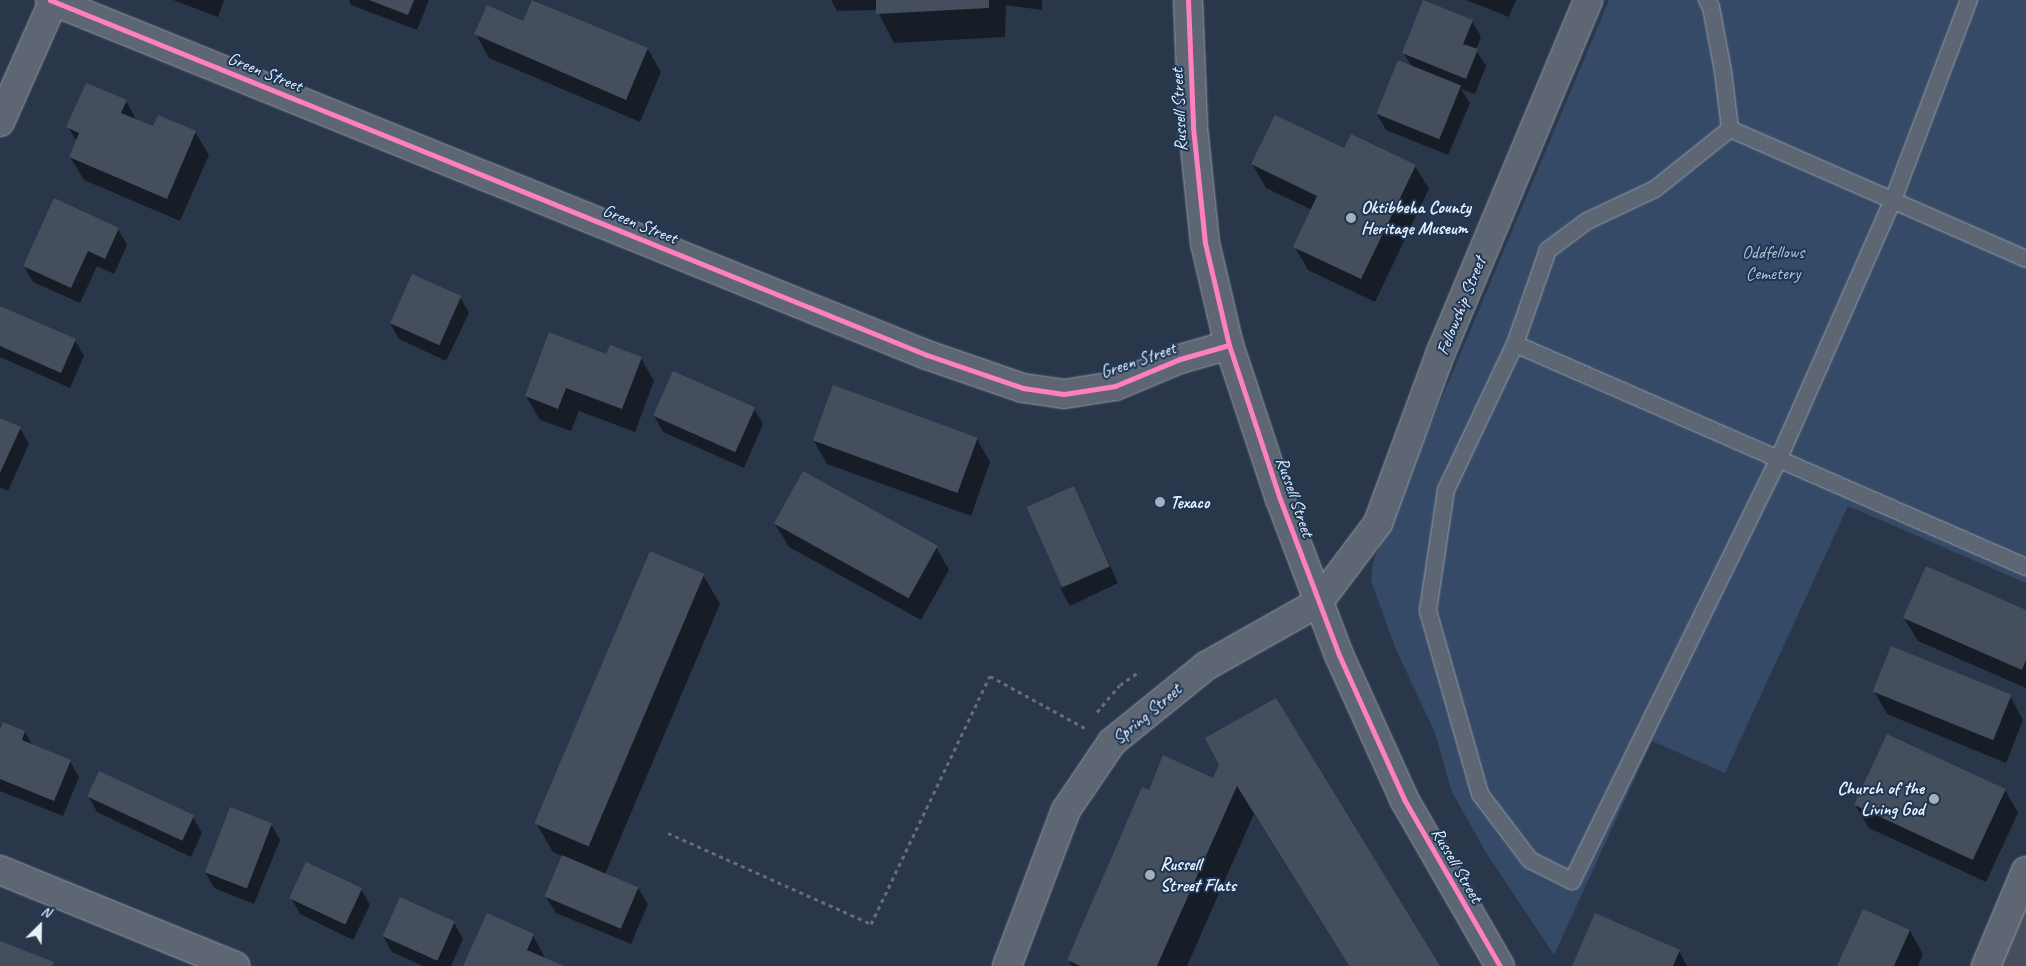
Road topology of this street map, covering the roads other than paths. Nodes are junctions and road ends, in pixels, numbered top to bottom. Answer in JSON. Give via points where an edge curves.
{"nodes":[{"id":1,"x":52,"y":0,"type":"edge"},
{"id":2,"x":1188,"y":0,"type":"edge"},
{"id":3,"x":1588,"y":0,"type":"edge"},
{"id":4,"x":1707,"y":0,"type":"edge"},
{"id":5,"x":1969,"y":0,"type":"edge"},
{"id":6,"x":0,"y":122,"type":"edge"},
{"id":7,"x":1730,"y":129,"type":"junction"},
{"id":8,"x":1892,"y":200,"type":"junction"},
{"id":9,"x":2026,"y":259,"type":"edge"},
{"id":10,"x":1515,"y":344,"type":"junction"},
{"id":11,"x":1229,"y":345,"type":"junction"},
{"id":12,"x":1779,"y":458,"type":"junction"},
{"id":13,"x":2026,"y":567,"type":"edge"},
{"id":14,"x":1318,"y":603,"type":"junction"},
{"id":15,"x":0,"y":870,"type":"edge"},
{"id":16,"x":2026,"y":871,"type":"edge"},
{"id":17,"x":235,"y":966,"type":"edge"},
{"id":18,"x":1007,"y":966,"type":"edge"},
{"id":19,"x":1500,"y":966,"type":"edge"},
{"id":20,"x":1986,"y":966,"type":"edge"}],
"edges":[{"from":1,"to":6,"type":"street"},
{"from":1,"to":11,"type":"street","name":"Green Street","via":[[927,355],[1023,388],[1064,394],[1115,386],[1180,359]]},
{"from":2,"to":11,"type":"street","name":"Russell Street","via":[[1193,127],[1205,243]]},
{"from":3,"to":14,"type":"street","name":"Fellowship Street","via":[[1441,352],[1378,523]]},
{"from":4,"to":7,"type":"lane","via":[[1723,71]]},
{"from":5,"to":8,"type":"lane"},
{"from":7,"to":8,"type":"lane"},
{"from":7,"to":10,"type":"lane","via":[[1655,189],[1587,221],[1548,250]]},
{"from":8,"to":9,"type":"lane"},
{"from":8,"to":12,"type":"lane"},
{"from":10,"to":12,"type":"lane"},
{"from":10,"to":12,"type":"lane","via":[[1446,490],[1428,611],[1480,794],[1530,860],[1572,881]]},
{"from":11,"to":14,"type":"street","name":"Russell Street"},
{"from":12,"to":13,"type":"lane"},
{"from":14,"to":18,"type":"street","name":"Spring Street","via":[[1206,666],[1112,742],[1066,810]]},
{"from":14,"to":19,"type":"street","name":"Russell Street","via":[[1405,801]]},
{"from":15,"to":17,"type":"street"},
{"from":16,"to":20,"type":"street"}]}
